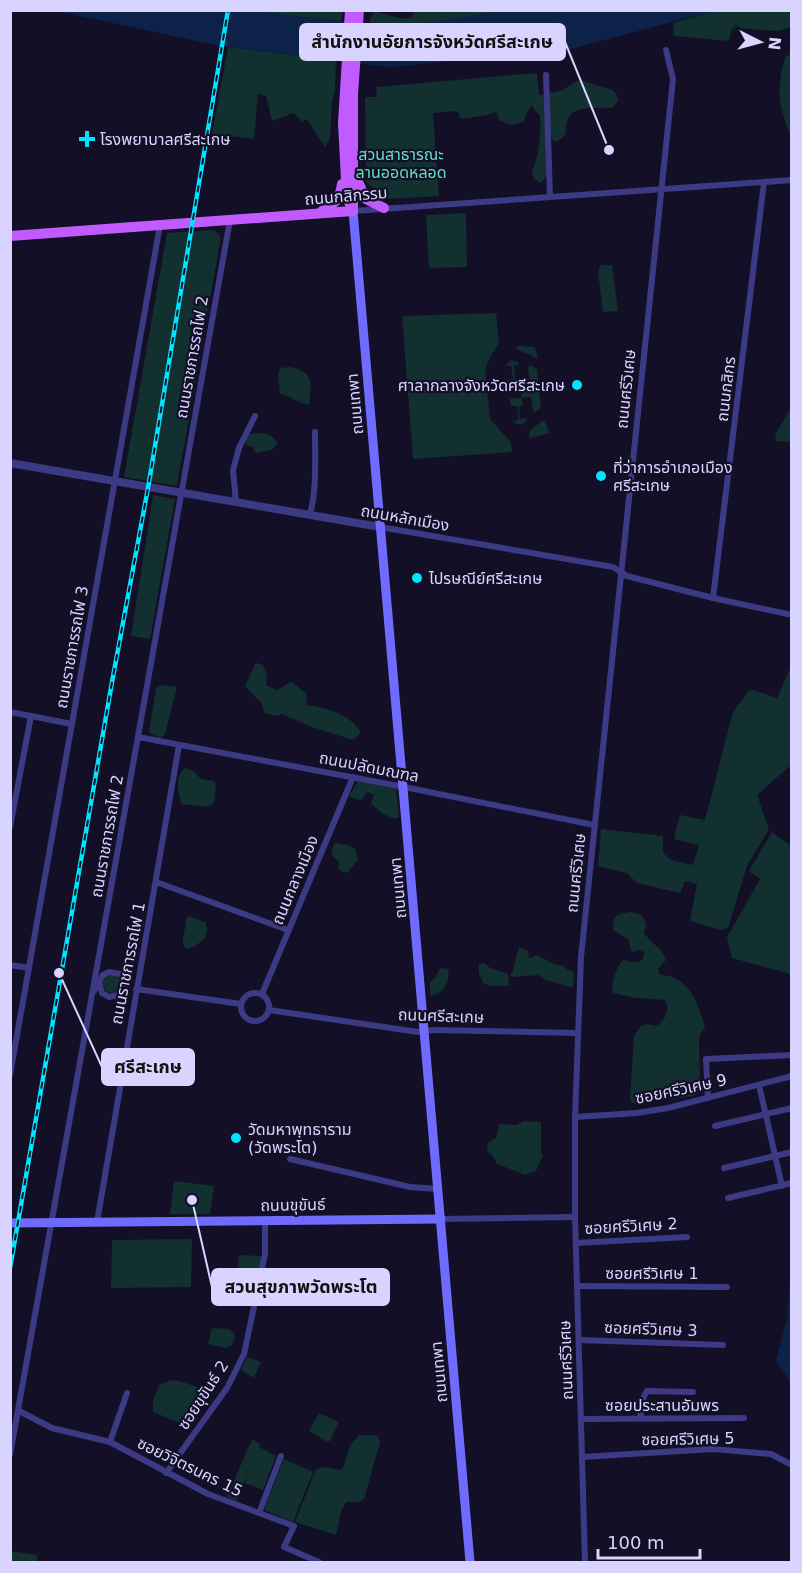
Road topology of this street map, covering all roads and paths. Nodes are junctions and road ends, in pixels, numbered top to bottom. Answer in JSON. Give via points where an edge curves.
{"nodes":[{"id":1,"x":350,"y":10,"type":"edge"},
{"id":2,"x":359,"y":10,"type":"edge"},
{"id":3,"x":666,"y":50,"type":"dead end"},
{"id":4,"x":546,"y":75,"type":"dead end"},
{"id":5,"x":349,"y":94,"type":"junction"},
{"id":6,"x":349,"y":167,"type":"junction"},
{"id":7,"x":792,"y":180,"type":"edge"},
{"id":8,"x":764,"y":182,"type":"junction"},
{"id":9,"x":661,"y":189,"type":"junction"},
{"id":10,"x":550,"y":197,"type":"junction"},
{"id":11,"x":384,"y":208,"type":"junction"},
{"id":12,"x":353,"y":211,"type":"junction"},
{"id":13,"x":317,"y":214,"type":"junction"},
{"id":14,"x":230,"y":220,"type":"junction"},
{"id":15,"x":160,"y":225,"type":"junction"},
{"id":16,"x":10,"y":236,"type":"edge"},
{"id":17,"x":255,"y":416,"type":"dead end"},
{"id":18,"x":315,"y":432,"type":"dead end"},
{"id":19,"x":10,"y":463,"type":"edge"},
{"id":20,"x":114,"y":482,"type":"junction"},
{"id":21,"x":181,"y":494,"type":"junction"},
{"id":22,"x":236,"y":503,"type":"junction"},
{"id":23,"x":309,"y":515,"type":"junction"},
{"id":24,"x":380,"y":527,"type":"junction"},
{"id":25,"x":621,"y":572,"type":"junction"},
{"id":26,"x":713,"y":598,"type":"junction"},
{"id":27,"x":792,"y":615,"type":"edge"},
{"id":28,"x":10,"y":712,"type":"edge"},
{"id":29,"x":31,"y":716,"type":"junction"},
{"id":30,"x":72,"y":724,"type":"junction"},
{"id":31,"x":138,"y":737,"type":"junction"},
{"id":32,"x":180,"y":745,"type":"junction"},
{"id":33,"x":353,"y":777,"type":"junction"},
{"id":34,"x":404,"y":787,"type":"junction"},
{"id":35,"x":594,"y":825,"type":"junction"},
{"id":36,"x":10,"y":827,"type":"edge"},
{"id":37,"x":156,"y":882,"type":"junction"},
{"id":38,"x":288,"y":930,"type":"junction"},
{"id":39,"x":98,"y":960,"type":"junction"},
{"id":40,"x":10,"y":964,"type":"edge"},
{"id":41,"x":29,"y":968,"type":"junction"},
{"id":42,"x":109,"y":972,"type":"junction"},
{"id":43,"x":139,"y":975,"type":"junction"},
{"id":44,"x":124,"y":979,"type":"junction"},
{"id":45,"x":97,"y":981,"type":"junction"},
{"id":46,"x":136,"y":989,"type":"junction"},
{"id":47,"x":122,"y":993,"type":"junction"},
{"id":48,"x":261,"y":994,"type":"junction"},
{"id":49,"x":133,"y":1004,"type":"junction"},
{"id":50,"x":241,"y":1004,"type":"junction"},
{"id":51,"x":269,"y":1010,"type":"junction"},
{"id":52,"x":424,"y":1031,"type":"junction"},
{"id":53,"x":577,"y":1033,"type":"junction"},
{"id":54,"x":792,"y":1055,"type":"edge"},
{"id":55,"x":10,"y":1075,"type":"edge"},
{"id":56,"x":792,"y":1076,"type":"edge"},
{"id":57,"x":759,"y":1085,"type":"junction"},
{"id":58,"x":708,"y":1098,"type":"junction"},
{"id":59,"x":792,"y":1108,"type":"edge"},
{"id":60,"x":766,"y":1114,"type":"junction"},
{"id":61,"x":575,"y":1117,"type":"junction"},
{"id":62,"x":715,"y":1125,"type":"dead end"},
{"id":63,"x":792,"y":1152,"type":"edge"},
{"id":64,"x":776,"y":1156,"type":"junction"},
{"id":65,"x":290,"y":1159,"type":"dead end"},
{"id":66,"x":724,"y":1168,"type":"dead end"},
{"id":67,"x":792,"y":1183,"type":"edge"},
{"id":68,"x":782,"y":1185,"type":"junction"},
{"id":69,"x":438,"y":1189,"type":"junction"},
{"id":70,"x":728,"y":1198,"type":"dead end"},
{"id":71,"x":575,"y":1217,"type":"junction"},
{"id":72,"x":441,"y":1219,"type":"junction"},
{"id":73,"x":265,"y":1221,"type":"junction"},
{"id":74,"x":53,"y":1222,"type":"junction"},
{"id":75,"x":97,"y":1222,"type":"junction"},
{"id":76,"x":10,"y":1223,"type":"edge"},
{"id":77,"x":687,"y":1237,"type":"dead end"},
{"id":78,"x":576,"y":1243,"type":"junction"},
{"id":79,"x":577,"y":1286,"type":"junction"},
{"id":80,"x":726,"y":1287,"type":"dead end"},
{"id":81,"x":579,"y":1340,"type":"junction"},
{"id":82,"x":723,"y":1345,"type":"dead end"},
{"id":83,"x":127,"y":1392,"type":"dead end"},
{"id":84,"x":693,"y":1392,"type":"dead end"},
{"id":85,"x":19,"y":1411,"type":"junction"},
{"id":86,"x":640,"y":1418,"type":"junction"},
{"id":87,"x":744,"y":1418,"type":"dead end"},
{"id":88,"x":581,"y":1419,"type":"junction"},
{"id":89,"x":110,"y":1442,"type":"junction"},
{"id":90,"x":10,"y":1455,"type":"edge"},
{"id":91,"x":281,"y":1456,"type":"dead end"},
{"id":92,"x":582,"y":1457,"type":"junction"},
{"id":93,"x":792,"y":1465,"type":"edge"},
{"id":94,"x":166,"y":1473,"type":"junction"},
{"id":95,"x":259,"y":1513,"type":"junction"},
{"id":96,"x":319,"y":1563,"type":"edge"},
{"id":97,"x":470,"y":1563,"type":"edge"},
{"id":98,"x":585,"y":1563,"type":"edge"}],
"edges":[{"from":1,"to":5,"type":"main road"},
{"from":2,"to":5,"type":"main road"},
{"from":3,"to":9,"type":"street","name":"ถนนศรีวิเศษ","via":[[673,79]]},
{"from":4,"to":10,"type":"street"},
{"from":5,"to":6,"type":"main road"},
{"from":6,"to":11,"type":"main road","via":[[362,195]]},
{"from":6,"to":12,"type":"main road"},
{"from":6,"to":13,"type":"main road","via":[[339,198]]},
{"from":7,"to":8,"type":"street","name":"ถนนกสิกรรม"},
{"from":8,"to":9,"type":"street","name":"ถนนกสิกรรม"},
{"from":8,"to":26,"type":"street","name":"ถนนกสิกร"},
{"from":9,"to":10,"type":"street","name":"ถนนกสิกรรม"},
{"from":9,"to":25,"type":"street","name":"ถนนศรีวิเศษ"},
{"from":10,"to":11,"type":"street","name":"ถนนกสิกรรม"},
{"from":11,"to":12,"type":"street","name":"ถนนกสิกรรม"},
{"from":12,"to":13,"type":"main road","name":"ถนนกสิกรรม"},
{"from":12,"to":24,"type":"main road","name":"ถนนเทพา"},
{"from":13,"to":14,"type":"main road","name":"ถนนกสิกรรม"},
{"from":14,"to":15,"type":"main road","name":"ถนนกสิกรรม"},
{"from":14,"to":21,"type":"street","name":"ถนนราชการรถไฟ 2"},
{"from":15,"to":16,"type":"main road","name":"ถนนกสิกรรม"},
{"from":15,"to":20,"type":"street","name":"ถนนราชการรถไฟ 3"},
{"from":17,"to":22,"type":"street","via":[[233,470]]},
{"from":18,"to":23,"type":"street"},
{"from":19,"to":20,"type":"street","name":"ถนนหลักเมือง"},
{"from":20,"to":21,"type":"street","name":"ถนนหลักเมือง"},
{"from":20,"to":30,"type":"street","name":"ถนนราชการรถไฟ 3"},
{"from":21,"to":22,"type":"street","name":"ถนนหลักเมือง"},
{"from":21,"to":31,"type":"street","name":"ถนนราชการรถไฟ 2"},
{"from":22,"to":23,"type":"street","name":"ถนนหลักเมือง"},
{"from":23,"to":24,"type":"street","name":"ถนนหลักเมือง"},
{"from":24,"to":25,"type":"street","name":"ถนนหลักเมือง","via":[[613,567]]},
{"from":24,"to":34,"type":"main road","name":"ถนนเทพา"},
{"from":25,"to":26,"type":"street","name":"ถนนหลักเมือง"},
{"from":25,"to":35,"type":"street","name":"ถนนศรีวิเศษ"},
{"from":26,"to":27,"type":"street","name":"ถนนหลักเมือง"},
{"from":28,"to":29,"type":"street"},
{"from":29,"to":30,"type":"street"},
{"from":29,"to":36,"type":"street"},
{"from":30,"to":41,"type":"street","name":"ถนนราชการรถไฟ 3"},
{"from":31,"to":32,"type":"street","name":"ถนนปลัดมณฑล"},
{"from":31,"to":39,"type":"street","name":"ถนนราชการรถไฟ 2"},
{"from":32,"to":33,"type":"street","name":"ถนนปลัดมณฑล"},
{"from":32,"to":37,"type":"street","name":"ถนนราชการรถไฟ 1"},
{"from":33,"to":34,"type":"street","name":"ถนนปลัดมณฑล"},
{"from":33,"to":38,"type":"street","name":"ถนนกลางเมือง"},
{"from":34,"to":35,"type":"street","name":"ถนนปลัดมณฑล"},
{"from":34,"to":52,"type":"main road","name":"ถนนเทพา"},
{"from":35,"to":53,"type":"street","name":"ถนนศรีวิเศษ"},
{"from":37,"to":38,"type":"street"},
{"from":37,"to":43,"type":"street","name":"ถนนราชการรถไฟ 1"},
{"from":38,"to":48,"type":"street","name":"ถนนกลางเมือง"},
{"from":39,"to":42,"type":"street"},
{"from":39,"to":45,"type":"street","name":"ถนนราชการรถไฟ 2"},
{"from":40,"to":41,"type":"street"},
{"from":41,"to":55,"type":"street","name":"ถนนราชการรถไฟ 3"},
{"from":42,"to":44,"type":"street"},
{"from":42,"to":45,"type":"street"},
{"from":43,"to":44,"type":"street"},
{"from":43,"to":46,"type":"street","name":"ถนนราชการรถไฟ 1"},
{"from":44,"to":47,"type":"street"},
{"from":45,"to":47,"type":"street","via":[[105,995]]},
{"from":45,"to":74,"type":"street"},
{"from":46,"to":49,"type":"street","name":"ถนนราชการรถไฟ 1"},
{"from":46,"to":50,"type":"street"},
{"from":47,"to":49,"type":"street"},
{"from":48,"to":50,"type":"street","via":[[248,994]]},
{"from":48,"to":51,"type":"street","via":[[268,1000]]},
{"from":49,"to":75,"type":"street","name":"ถนนราชการรถไฟ 1"},
{"from":50,"to":51,"type":"street","via":[[245,1017],[255,1021]]},
{"from":51,"to":52,"type":"street","name":"ถนนศรีสะเกษ"},
{"from":52,"to":53,"type":"street","name":"ถนนศรีสะเกษ"},
{"from":52,"to":69,"type":"main road","name":"ถนนเทพา"},
{"from":53,"to":61,"type":"street","name":"ถนนศรีวิเศษ"},
{"from":54,"to":58,"type":"street","via":[[706,1059]]},
{"from":56,"to":57,"type":"street","name":"ซอยศรีวิเศษ 9"},
{"from":57,"to":58,"type":"street","name":"ซอยศรีวิเศษ 9"},
{"from":57,"to":60,"type":"street"},
{"from":58,"to":61,"type":"street","name":"ซอยศรีวิเศษ 9","via":[[637,1113]]},
{"from":59,"to":60,"type":"street"},
{"from":60,"to":62,"type":"street"},
{"from":60,"to":64,"type":"street"},
{"from":61,"to":71,"type":"street","name":"ถนนศรีวิเศษ"},
{"from":63,"to":64,"type":"street"},
{"from":64,"to":66,"type":"street"},
{"from":64,"to":68,"type":"street"},
{"from":65,"to":69,"type":"street","via":[[410,1187]]},
{"from":67,"to":68,"type":"street"},
{"from":68,"to":70,"type":"street"},
{"from":69,"to":72,"type":"main road","name":"ถนนเทพา"},
{"from":71,"to":72,"type":"street","name":"ถนนขุขันธ์"},
{"from":71,"to":78,"type":"street","name":"ถนนศรีวิเศษ"},
{"from":72,"to":73,"type":"main road","name":"ถนนขุขันธ์"},
{"from":72,"to":97,"type":"main road","name":"ถนนเทพา"},
{"from":73,"to":75,"type":"main road","name":"ถนนขุขันธ์"},
{"from":73,"to":94,"type":"street","name":"ซอยขุขันธ์ 2","via":[[265,1254],[244,1354],[227,1388]]},
{"from":74,"to":75,"type":"main road","name":"ถนนขุขันธ์"},
{"from":74,"to":76,"type":"main road","name":"ถนนขุขันธ์"},
{"from":74,"to":85,"type":"street"},
{"from":77,"to":78,"type":"street","name":"ซอยศรีวิเศษ 2"},
{"from":78,"to":79,"type":"street","name":"ถนนศรีวิเศษ"},
{"from":79,"to":80,"type":"street","name":"ซอยศรีวิเศษ 1"},
{"from":79,"to":81,"type":"street","name":"ถนนศรีวิเศษ"},
{"from":81,"to":82,"type":"street","name":"ซอยศรีวิเศษ 3"},
{"from":81,"to":88,"type":"street","name":"ถนนศรีวิเศษ"},
{"from":83,"to":89,"type":"street"},
{"from":84,"to":86,"type":"street","via":[[647,1391]]},
{"from":85,"to":89,"type":"street","name":"ซอยวิจิตรนคร 15","via":[[52,1428]]},
{"from":85,"to":90,"type":"street"},
{"from":86,"to":87,"type":"street","name":"ซอยประสานอัมพร"},
{"from":86,"to":88,"type":"street","name":"ซอยประสานอัมพร"},
{"from":88,"to":92,"type":"street","name":"ถนนศรีวิเศษ"},
{"from":89,"to":94,"type":"street","name":"ซอยวิจิตรนคร 15"},
{"from":91,"to":95,"type":"street"},
{"from":92,"to":93,"type":"street","name":"ซอยศรีวิเศษ 5","via":[[713,1449],[771,1454]]},
{"from":92,"to":98,"type":"street","name":"ถนนศรีวิเศษ"},
{"from":94,"to":95,"type":"street","name":"ซอยวิจิตรนคร 15"},
{"from":95,"to":96,"type":"street","name":"ซอยวิจิตรนคร 15","via":[[294,1526],[284,1547]]}]}
